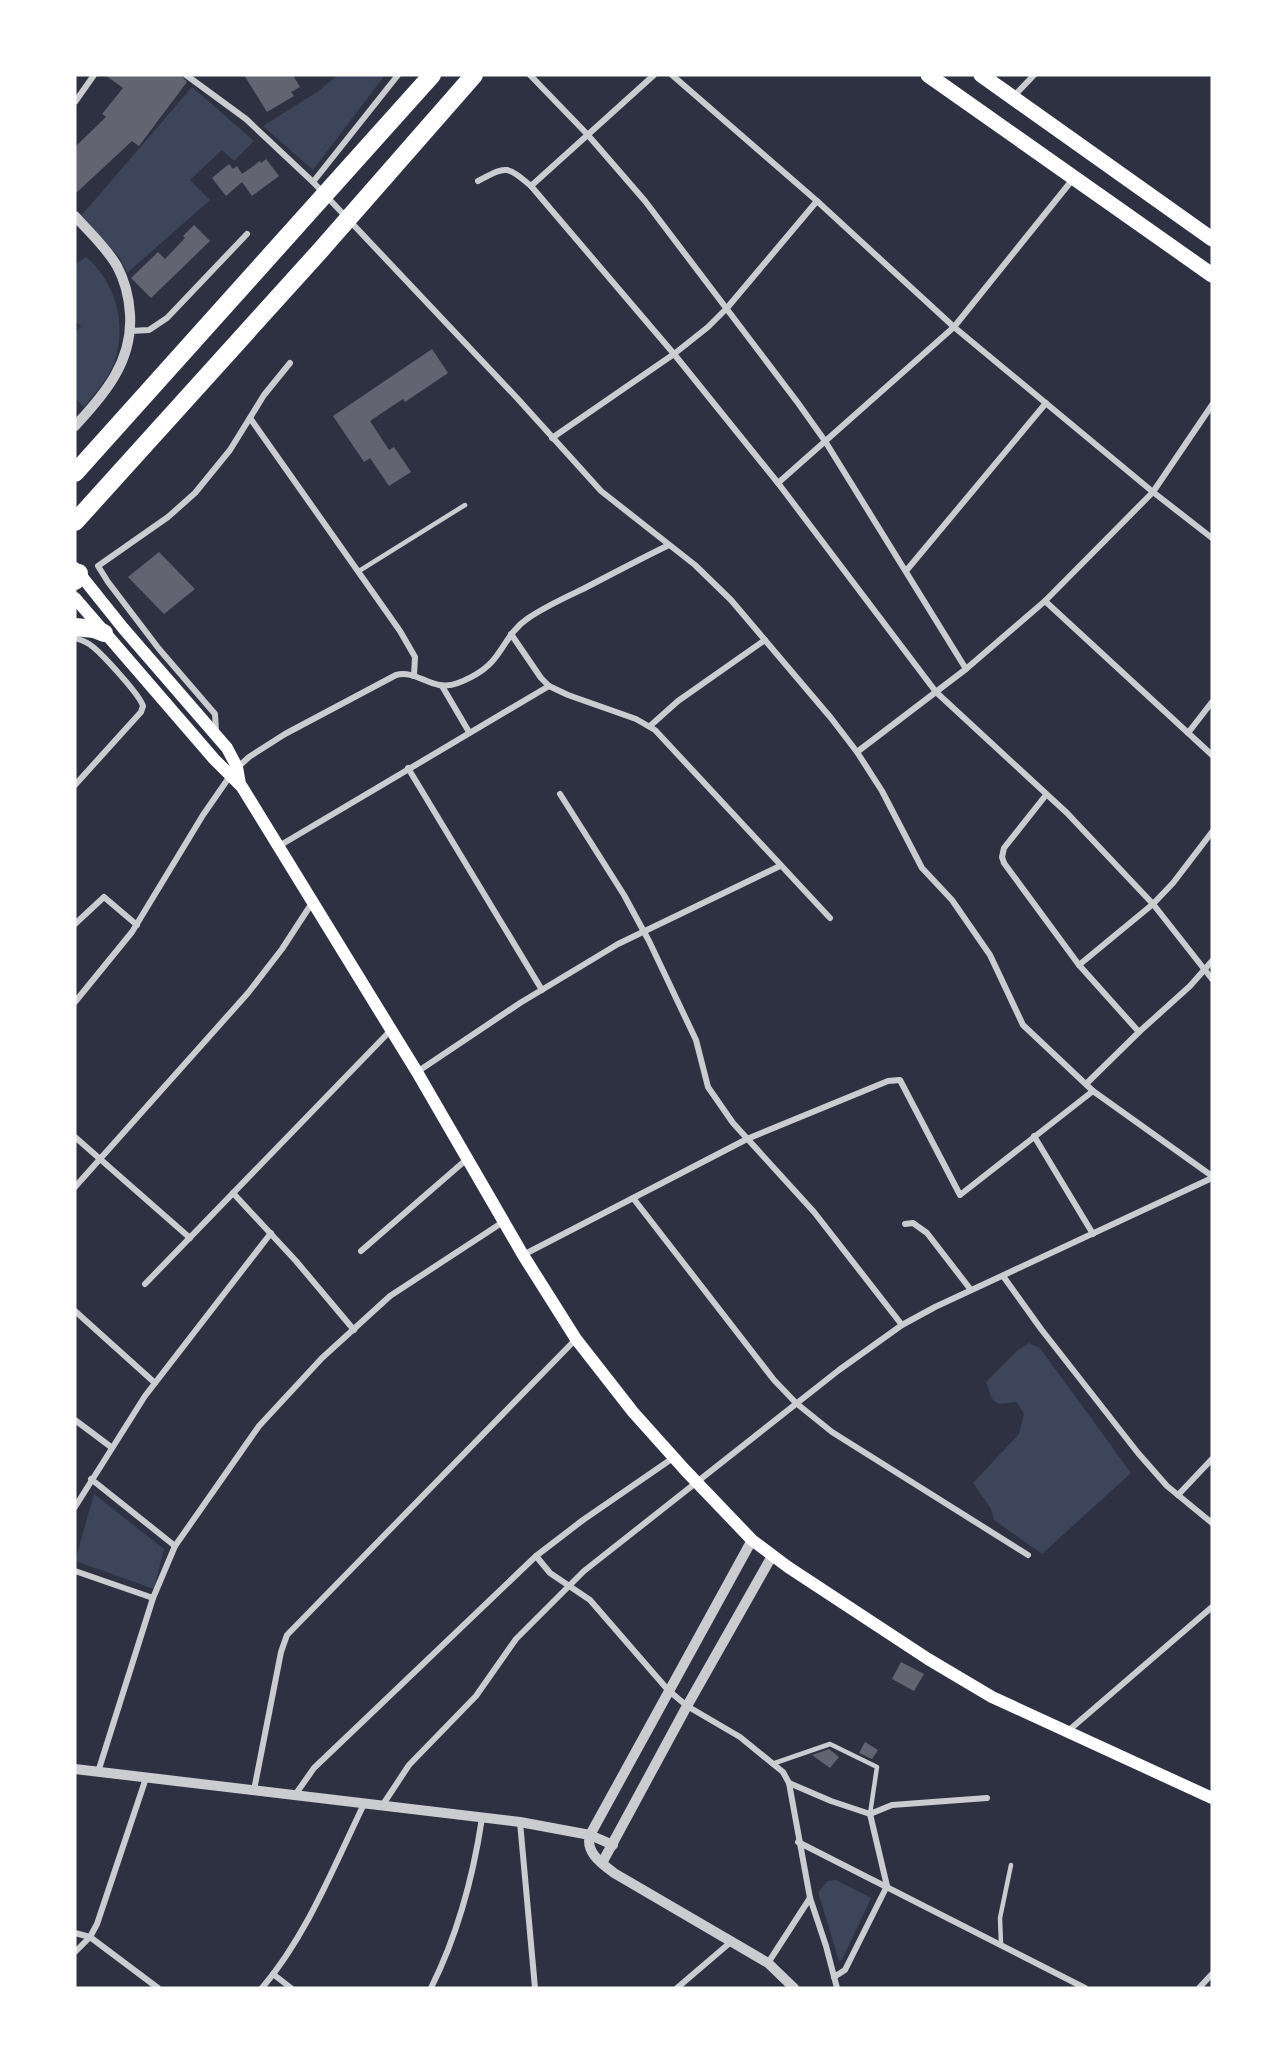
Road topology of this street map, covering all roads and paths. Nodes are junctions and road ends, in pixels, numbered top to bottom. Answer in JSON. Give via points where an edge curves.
{"nodes":[{"id":1,"x":94,"y":75,"type":"edge"},
{"id":2,"x":186,"y":75,"type":"edge"},
{"id":3,"x":398,"y":75,"type":"edge"},
{"id":4,"x":432,"y":75,"type":"edge"},
{"id":5,"x":474,"y":75,"type":"edge"},
{"id":6,"x":530,"y":75,"type":"edge"},
{"id":7,"x":654,"y":75,"type":"edge"},
{"id":8,"x":672,"y":75,"type":"edge"},
{"id":9,"x":928,"y":75,"type":"edge"},
{"id":10,"x":981,"y":75,"type":"edge"},
{"id":11,"x":1034,"y":75,"type":"edge"},
{"id":12,"x":1013,"y":98,"type":"junction"},
{"id":13,"x":75,"y":102,"type":"edge"},
{"id":14,"x":587,"y":134,"type":"junction"},
{"id":15,"x":1074,"y":178,"type":"junction"},
{"id":16,"x":478,"y":181,"type":"dead end"},
{"id":17,"x":313,"y":182,"type":"junction"},
{"id":18,"x":531,"y":186,"type":"junction"},
{"id":19,"x":817,"y":201,"type":"junction"},
{"id":20,"x":75,"y":216,"type":"edge"},
{"id":21,"x":247,"y":234,"type":"dead end"},
{"id":22,"x":1212,"y":239,"type":"edge"},
{"id":23,"x":1212,"y":275,"type":"edge"},
{"id":24,"x":727,"y":308,"type":"junction"},
{"id":25,"x":954,"y":327,"type":"junction"},
{"id":26,"x":130,"y":331,"type":"junction"},
{"id":27,"x":674,"y":354,"type":"junction"},
{"id":28,"x":290,"y":363,"type":"dead end"},
{"id":29,"x":1046,"y":403,"type":"junction"},
{"id":30,"x":1212,"y":405,"type":"edge"},
{"id":31,"x":250,"y":418,"type":"junction"},
{"id":32,"x":75,"y":426,"type":"edge"},
{"id":33,"x":552,"y":438,"type":"junction"},
{"id":34,"x":825,"y":441,"type":"junction"},
{"id":35,"x":75,"y":473,"type":"edge"},
{"id":36,"x":777,"y":483,"type":"junction"},
{"id":37,"x":1153,"y":492,"type":"junction"},
{"id":38,"x":465,"y":505,"type":"dead end"},
{"id":39,"x":75,"y":522,"type":"edge"},
{"id":40,"x":1212,"y":537,"type":"edge"},
{"id":41,"x":669,"y":545,"type":"junction"},
{"id":42,"x":359,"y":571,"type":"junction"},
{"id":43,"x":906,"y":571,"type":"junction"},
{"id":44,"x":76,"y":574,"type":"edge"},
{"id":45,"x":75,"y":598,"type":"edge"},
{"id":46,"x":1045,"y":601,"type":"junction"},
{"id":47,"x":75,"y":627,"type":"edge"},
{"id":48,"x":104,"y":633,"type":"junction"},
{"id":49,"x":511,"y":634,"type":"junction"},
{"id":50,"x":75,"y":638,"type":"edge"},
{"id":51,"x":765,"y":640,"type":"junction"},
{"id":52,"x":966,"y":669,"type":"junction"},
{"id":53,"x":414,"y":676,"type":"junction"},
{"id":54,"x":442,"y":686,"type":"junction"},
{"id":55,"x":549,"y":686,"type":"junction"},
{"id":56,"x":936,"y":692,"type":"junction"},
{"id":57,"x":1212,"y":702,"type":"edge"},
{"id":58,"x":650,"y":726,"type":"junction"},
{"id":59,"x":469,"y":732,"type":"junction"},
{"id":60,"x":1188,"y":733,"type":"junction"},
{"id":61,"x":217,"y":736,"type":"junction"},
{"id":62,"x":857,"y":752,"type":"junction"},
{"id":63,"x":1212,"y":755,"type":"edge"},
{"id":64,"x":408,"y":768,"type":"junction"},
{"id":65,"x":234,"y":771,"type":"junction"},
{"id":66,"x":75,"y":785,"type":"edge"},
{"id":67,"x":560,"y":794,"type":"dead end"},
{"id":68,"x":1046,"y":795,"type":"junction"},
{"id":69,"x":1212,"y":832,"type":"edge"},
{"id":70,"x":279,"y":846,"type":"junction"},
{"id":71,"x":780,"y":866,"type":"junction"},
{"id":72,"x":312,"y":903,"type":"junction"},
{"id":73,"x":1153,"y":904,"type":"junction"},
{"id":74,"x":830,"y":918,"type":"dead end"},
{"id":75,"x":75,"y":924,"type":"edge"},
{"id":76,"x":137,"y":925,"type":"junction"},
{"id":77,"x":644,"y":931,"type":"junction"},
{"id":78,"x":1212,"y":961,"type":"edge"},
{"id":79,"x":1079,"y":965,"type":"junction"},
{"id":80,"x":1204,"y":971,"type":"junction"},
{"id":81,"x":1212,"y":979,"type":"edge"},
{"id":82,"x":542,"y":990,"type":"junction"},
{"id":83,"x":75,"y":1002,"type":"edge"},
{"id":84,"x":391,"y":1030,"type":"junction"},
{"id":85,"x":1138,"y":1032,"type":"junction"},
{"id":86,"x":417,"y":1072,"type":"junction"},
{"id":87,"x":1086,"y":1084,"type":"junction"},
{"id":88,"x":1093,"y":1091,"type":"junction"},
{"id":89,"x":1034,"y":1136,"type":"junction"},
{"id":90,"x":75,"y":1137,"type":"edge"},
{"id":91,"x":747,"y":1139,"type":"junction"},
{"id":92,"x":100,"y":1159,"type":"junction"},
{"id":93,"x":467,"y":1159,"type":"junction"},
{"id":94,"x":1212,"y":1177,"type":"edge"},
{"id":95,"x":75,"y":1187,"type":"edge"},
{"id":96,"x":233,"y":1193,"type":"junction"},
{"id":97,"x":633,"y":1198,"type":"junction"},
{"id":98,"x":503,"y":1222,"type":"junction"},
{"id":99,"x":905,"y":1224,"type":"dead end"},
{"id":100,"x":271,"y":1233,"type":"junction"},
{"id":101,"x":1093,"y":1234,"type":"junction"},
{"id":102,"x":190,"y":1238,"type":"junction"},
{"id":103,"x":361,"y":1251,"type":"dead end"},
{"id":104,"x":523,"y":1255,"type":"junction"},
{"id":105,"x":1002,"y":1276,"type":"junction"},
{"id":106,"x":145,"y":1284,"type":"dead end"},
{"id":107,"x":970,"y":1290,"type":"junction"},
{"id":108,"x":75,"y":1311,"type":"edge"},
{"id":109,"x":902,"y":1325,"type":"junction"},
{"id":110,"x":354,"y":1330,"type":"junction"},
{"id":111,"x":576,"y":1339,"type":"junction"},
{"id":112,"x":154,"y":1383,"type":"junction"},
{"id":113,"x":796,"y":1403,"type":"junction"},
{"id":114,"x":75,"y":1420,"type":"edge"},
{"id":115,"x":111,"y":1447,"type":"junction"},
{"id":116,"x":673,"y":1458,"type":"junction"},
{"id":117,"x":1212,"y":1459,"type":"edge"},
{"id":118,"x":92,"y":1479,"type":"junction"},
{"id":119,"x":696,"y":1482,"type":"junction"},
{"id":120,"x":1178,"y":1495,"type":"junction"},
{"id":121,"x":75,"y":1507,"type":"edge"},
{"id":122,"x":1212,"y":1523,"type":"edge"},
{"id":123,"x":752,"y":1540,"type":"junction"},
{"id":124,"x":175,"y":1546,"type":"junction"},
{"id":125,"x":1028,"y":1555,"type":"dead end"},
{"id":126,"x":536,"y":1556,"type":"junction"},
{"id":127,"x":772,"y":1556,"type":"junction"},
{"id":128,"x":75,"y":1571,"type":"edge"},
{"id":129,"x":569,"y":1585,"type":"junction"},
{"id":130,"x":153,"y":1598,"type":"junction"},
{"id":131,"x":1212,"y":1607,"type":"edge"},
{"id":132,"x":668,"y":1690,"type":"junction"},
{"id":133,"x":687,"y":1706,"type":"junction"},
{"id":134,"x":1067,"y":1731,"type":"junction"},
{"id":135,"x":772,"y":1764,"type":"junction"},
{"id":136,"x":75,"y":1769,"type":"edge"},
{"id":137,"x":98,"y":1772,"type":"junction"},
{"id":138,"x":146,"y":1778,"type":"junction"},
{"id":139,"x":789,"y":1783,"type":"junction"},
{"id":140,"x":254,"y":1790,"type":"junction"},
{"id":141,"x":294,"y":1795,"type":"junction"},
{"id":142,"x":987,"y":1798,"type":"dead end"},
{"id":143,"x":1212,"y":1798,"type":"edge"},
{"id":144,"x":364,"y":1804,"type":"junction"},
{"id":145,"x":382,"y":1806,"type":"junction"},
{"id":146,"x":870,"y":1814,"type":"junction"},
{"id":147,"x":482,"y":1818,"type":"junction"},
{"id":148,"x":520,"y":1822,"type":"junction"},
{"id":149,"x":589,"y":1838,"type":"junction"},
{"id":150,"x":798,"y":1842,"type":"junction"},
{"id":151,"x":613,"y":1845,"type":"junction"},
{"id":152,"x":602,"y":1863,"type":"junction"},
{"id":153,"x":1011,"y":1865,"type":"dead end"},
{"id":154,"x":887,"y":1886,"type":"junction"},
{"id":155,"x":810,"y":1898,"type":"junction"},
{"id":156,"x":75,"y":1933,"type":"edge"},
{"id":157,"x":90,"y":1937,"type":"junction"},
{"id":158,"x":732,"y":1941,"type":"junction"},
{"id":159,"x":1001,"y":1944,"type":"junction"},
{"id":160,"x":75,"y":1952,"type":"edge"},
{"id":161,"x":768,"y":1963,"type":"junction"},
{"id":162,"x":273,"y":1974,"type":"junction"},
{"id":163,"x":1212,"y":1974,"type":"edge"},
{"id":164,"x":834,"y":1977,"type":"junction"},
{"id":165,"x":158,"y":1988,"type":"edge"},
{"id":166,"x":262,"y":1988,"type":"edge"},
{"id":167,"x":291,"y":1988,"type":"edge"},
{"id":168,"x":431,"y":1988,"type":"edge"},
{"id":169,"x":535,"y":1988,"type":"edge"},
{"id":170,"x":677,"y":1988,"type":"edge"},
{"id":171,"x":794,"y":1988,"type":"edge"},
{"id":172,"x":837,"y":1988,"type":"edge"},
{"id":173,"x":1085,"y":1988,"type":"edge"},
{"id":174,"x":1199,"y":1988,"type":"edge"}],
"edges":[{"from":1,"to":13,"type":"street"},
{"from":2,"to":17,"type":"street","via":[[246,119]]},
{"from":3,"to":17,"type":"street"},
{"from":4,"to":35,"type":"highway"},
{"from":5,"to":39,"type":"highway"},
{"from":6,"to":14,"type":"street"},
{"from":7,"to":14,"type":"street"},
{"from":8,"to":19,"type":"street"},
{"from":9,"to":15,"type":"main road"},
{"from":10,"to":12,"type":"main road"},
{"from":11,"to":12,"type":"street"},
{"from":12,"to":22,"type":"main road"},
{"from":14,"to":18,"type":"street"},
{"from":14,"to":24,"type":"street","via":[[645,201]]},
{"from":15,"to":23,"type":"main road"},
{"from":15,"to":25,"type":"street"},
{"from":16,"to":18,"type":"street","via":[[505,169]]},
{"from":17,"to":33,"type":"street"},
{"from":18,"to":27,"type":"street"},
{"from":19,"to":24,"type":"street"},
{"from":19,"to":25,"type":"street"},
{"from":20,"to":26,"type":"street","via":[[121,274],[128,294]]},
{"from":21,"to":26,"type":"street","via":[[167,318],[149,330]]},
{"from":24,"to":27,"type":"street"},
{"from":24,"to":34,"type":"street"},
{"from":25,"to":29,"type":"street"},
{"from":25,"to":34,"type":"street"},
{"from":26,"to":32,"type":"street","via":[[114,380]]},
{"from":27,"to":33,"type":"street"},
{"from":27,"to":36,"type":"street"},
{"from":28,"to":31,"type":"street"},
{"from":29,"to":37,"type":"street"},
{"from":29,"to":43,"type":"street"},
{"from":30,"to":37,"type":"street"},
{"from":31,"to":42,"type":"street"},
{"from":31,"to":61,"type":"street","via":[[224,458],[182,506],[98,566],[159,649],[215,714]]},
{"from":33,"to":41,"type":"street","via":[[601,491]]},
{"from":34,"to":36,"type":"street"},
{"from":34,"to":43,"type":"street"},
{"from":36,"to":56,"type":"street"},
{"from":37,"to":40,"type":"street"},
{"from":37,"to":46,"type":"street"},
{"from":38,"to":42,"type":"lane"},
{"from":41,"to":49,"type":"street","via":[[541,611]]},
{"from":41,"to":51,"type":"street","via":[[712,580]]},
{"from":42,"to":53,"type":"street","via":[[414,653]]},
{"from":43,"to":52,"type":"street"},
{"from":44,"to":61,"type":"main road"},
{"from":45,"to":48,"type":"main road"},
{"from":46,"to":52,"type":"street"},
{"from":46,"to":60,"type":"street"},
{"from":47,"to":48,"type":"highway"},
{"from":48,"to":65,"type":"main road","via":[[172,711]]},
{"from":49,"to":54,"type":"street","via":[[485,668],[455,684]]},
{"from":49,"to":55,"type":"street"},
{"from":50,"to":66,"type":"street","via":[[93,646],[139,696],[143,706]]},
{"from":51,"to":58,"type":"street","via":[[678,701]]},
{"from":51,"to":62,"type":"street"},
{"from":52,"to":56,"type":"street"},
{"from":53,"to":54,"type":"street"},
{"from":53,"to":65,"type":"street","via":[[401,674],[376,685],[276,739]]},
{"from":54,"to":59,"type":"street"},
{"from":55,"to":58,"type":"street"},
{"from":55,"to":59,"type":"street"},
{"from":56,"to":62,"type":"street"},
{"from":56,"to":68,"type":"street"},
{"from":57,"to":60,"type":"street"},
{"from":58,"to":71,"type":"street"},
{"from":59,"to":64,"type":"street"},
{"from":60,"to":63,"type":"street"},
{"from":61,"to":65,"type":"main road","via":[[227,748]]},
{"from":62,"to":87,"type":"street","via":[[922,868],[952,900],[990,955],[1023,1025]]},
{"from":64,"to":70,"type":"street"},
{"from":64,"to":82,"type":"street"},
{"from":65,"to":70,"type":"main road"},
{"from":65,"to":76,"type":"street","via":[[202,815]]},
{"from":67,"to":77,"type":"street"},
{"from":68,"to":73,"type":"street"},
{"from":68,"to":79,"type":"street","via":[[1004,848],[1002,856]]},
{"from":69,"to":73,"type":"street"},
{"from":70,"to":72,"type":"main road"},
{"from":71,"to":74,"type":"street"},
{"from":71,"to":77,"type":"street"},
{"from":72,"to":84,"type":"main road"},
{"from":72,"to":92,"type":"street","via":[[248,993]]},
{"from":73,"to":79,"type":"street"},
{"from":73,"to":80,"type":"street"},
{"from":75,"to":76,"type":"street","via":[[104,897]]},
{"from":76,"to":83,"type":"street"},
{"from":77,"to":82,"type":"street"},
{"from":77,"to":91,"type":"street","via":[[696,1040],[708,1087]]},
{"from":78,"to":80,"type":"street"},
{"from":79,"to":85,"type":"street"},
{"from":80,"to":81,"type":"street"},
{"from":80,"to":85,"type":"street"},
{"from":82,"to":86,"type":"street"},
{"from":84,"to":86,"type":"main road"},
{"from":84,"to":96,"type":"street"},
{"from":85,"to":87,"type":"street"},
{"from":86,"to":93,"type":"main road"},
{"from":87,"to":88,"type":"street"},
{"from":88,"to":89,"type":"street"},
{"from":88,"to":94,"type":"street"},
{"from":89,"to":91,"type":"street","via":[[960,1195],[900,1080],[888,1081]]},
{"from":89,"to":101,"type":"street"},
{"from":90,"to":92,"type":"street"},
{"from":91,"to":97,"type":"street"},
{"from":91,"to":109,"type":"street","via":[[814,1212]]},
{"from":92,"to":95,"type":"street"},
{"from":92,"to":102,"type":"street"},
{"from":93,"to":98,"type":"main road"},
{"from":93,"to":103,"type":"street"},
{"from":94,"to":101,"type":"street"},
{"from":96,"to":100,"type":"street"},
{"from":96,"to":102,"type":"street"},
{"from":97,"to":104,"type":"street"},
{"from":97,"to":113,"type":"street"},
{"from":98,"to":104,"type":"main road"},
{"from":98,"to":110,"type":"street","via":[[390,1296]]},
{"from":99,"to":107,"type":"street","via":[[913,1223],[927,1233]]},
{"from":100,"to":110,"type":"street"},
{"from":100,"to":112,"type":"street"},
{"from":101,"to":105,"type":"street"},
{"from":102,"to":106,"type":"street"},
{"from":104,"to":111,"type":"main road"},
{"from":105,"to":107,"type":"street"},
{"from":105,"to":120,"type":"street","via":[[1120,1432]]},
{"from":107,"to":109,"type":"street"},
{"from":108,"to":112,"type":"street"},
{"from":109,"to":113,"type":"street"},
{"from":110,"to":124,"type":"street","via":[[258,1426]]},
{"from":111,"to":116,"type":"main road"},
{"from":111,"to":140,"type":"street","via":[[287,1635],[280,1652]]},
{"from":112,"to":115,"type":"street"},
{"from":113,"to":119,"type":"street"},
{"from":113,"to":125,"type":"street","via":[[832,1432]]},
{"from":114,"to":115,"type":"street"},
{"from":115,"to":118,"type":"street"},
{"from":116,"to":119,"type":"main road"},
{"from":116,"to":126,"type":"street"},
{"from":117,"to":120,"type":"street"},
{"from":118,"to":121,"type":"street"},
{"from":118,"to":124,"type":"street"},
{"from":119,"to":123,"type":"main road"},
{"from":119,"to":129,"type":"street"},
{"from":120,"to":122,"type":"street"},
{"from":123,"to":127,"type":"main road"},
{"from":123,"to":132,"type":"street"},
{"from":124,"to":130,"type":"street"},
{"from":126,"to":129,"type":"street","via":[[550,1573]]},
{"from":126,"to":141,"type":"street","via":[[314,1768]]},
{"from":127,"to":133,"type":"street"},
{"from":127,"to":134,"type":"main road","via":[[953,1674]]},
{"from":128,"to":130,"type":"street"},
{"from":129,"to":132,"type":"street","via":[[599,1609]]},
{"from":129,"to":145,"type":"street","via":[[516,1639],[465,1708],[409,1765]]},
{"from":130,"to":137,"type":"street"},
{"from":131,"to":134,"type":"street"},
{"from":132,"to":133,"type":"street"},
{"from":132,"to":149,"type":"street"},
{"from":133,"to":135,"type":"street","via":[[740,1737]]},
{"from":133,"to":151,"type":"street"},
{"from":134,"to":143,"type":"main road"},
{"from":135,"to":139,"type":"street"},
{"from":135,"to":146,"type":"lane","via":[[830,1744],[877,1767]]},
{"from":136,"to":137,"type":"street"},
{"from":137,"to":138,"type":"street"},
{"from":138,"to":140,"type":"street"},
{"from":138,"to":157,"type":"street"},
{"from":139,"to":146,"type":"street"},
{"from":139,"to":150,"type":"street"},
{"from":140,"to":141,"type":"street"},
{"from":141,"to":144,"type":"street"},
{"from":142,"to":146,"type":"street","via":[[892,1805]]},
{"from":144,"to":145,"type":"street"},
{"from":144,"to":162,"type":"street","via":[[305,1923]]},
{"from":145,"to":147,"type":"street"},
{"from":146,"to":154,"type":"street"},
{"from":147,"to":148,"type":"street"},
{"from":147,"to":168,"type":"street","via":[[465,1903]]},
{"from":148,"to":149,"type":"street"},
{"from":148,"to":169,"type":"street"},
{"from":149,"to":151,"type":"street"},
{"from":149,"to":152,"type":"street","via":[[590,1851]]},
{"from":150,"to":154,"type":"street"},
{"from":150,"to":155,"type":"street"},
{"from":151,"to":152,"type":"street"},
{"from":152,"to":158,"type":"street"},
{"from":153,"to":159,"type":"lane","via":[[1000,1918]]},
{"from":154,"to":159,"type":"street"},
{"from":154,"to":164,"type":"street","via":[[845,1970]]},
{"from":155,"to":161,"type":"street"},
{"from":155,"to":164,"type":"street"},
{"from":156,"to":157,"type":"street"},
{"from":157,"to":160,"type":"street"},
{"from":157,"to":165,"type":"street"},
{"from":158,"to":161,"type":"street"},
{"from":158,"to":170,"type":"street"},
{"from":159,"to":173,"type":"street"},
{"from":161,"to":171,"type":"street"},
{"from":162,"to":166,"type":"street"},
{"from":162,"to":167,"type":"street"},
{"from":163,"to":174,"type":"street"},
{"from":164,"to":172,"type":"street"}]}
